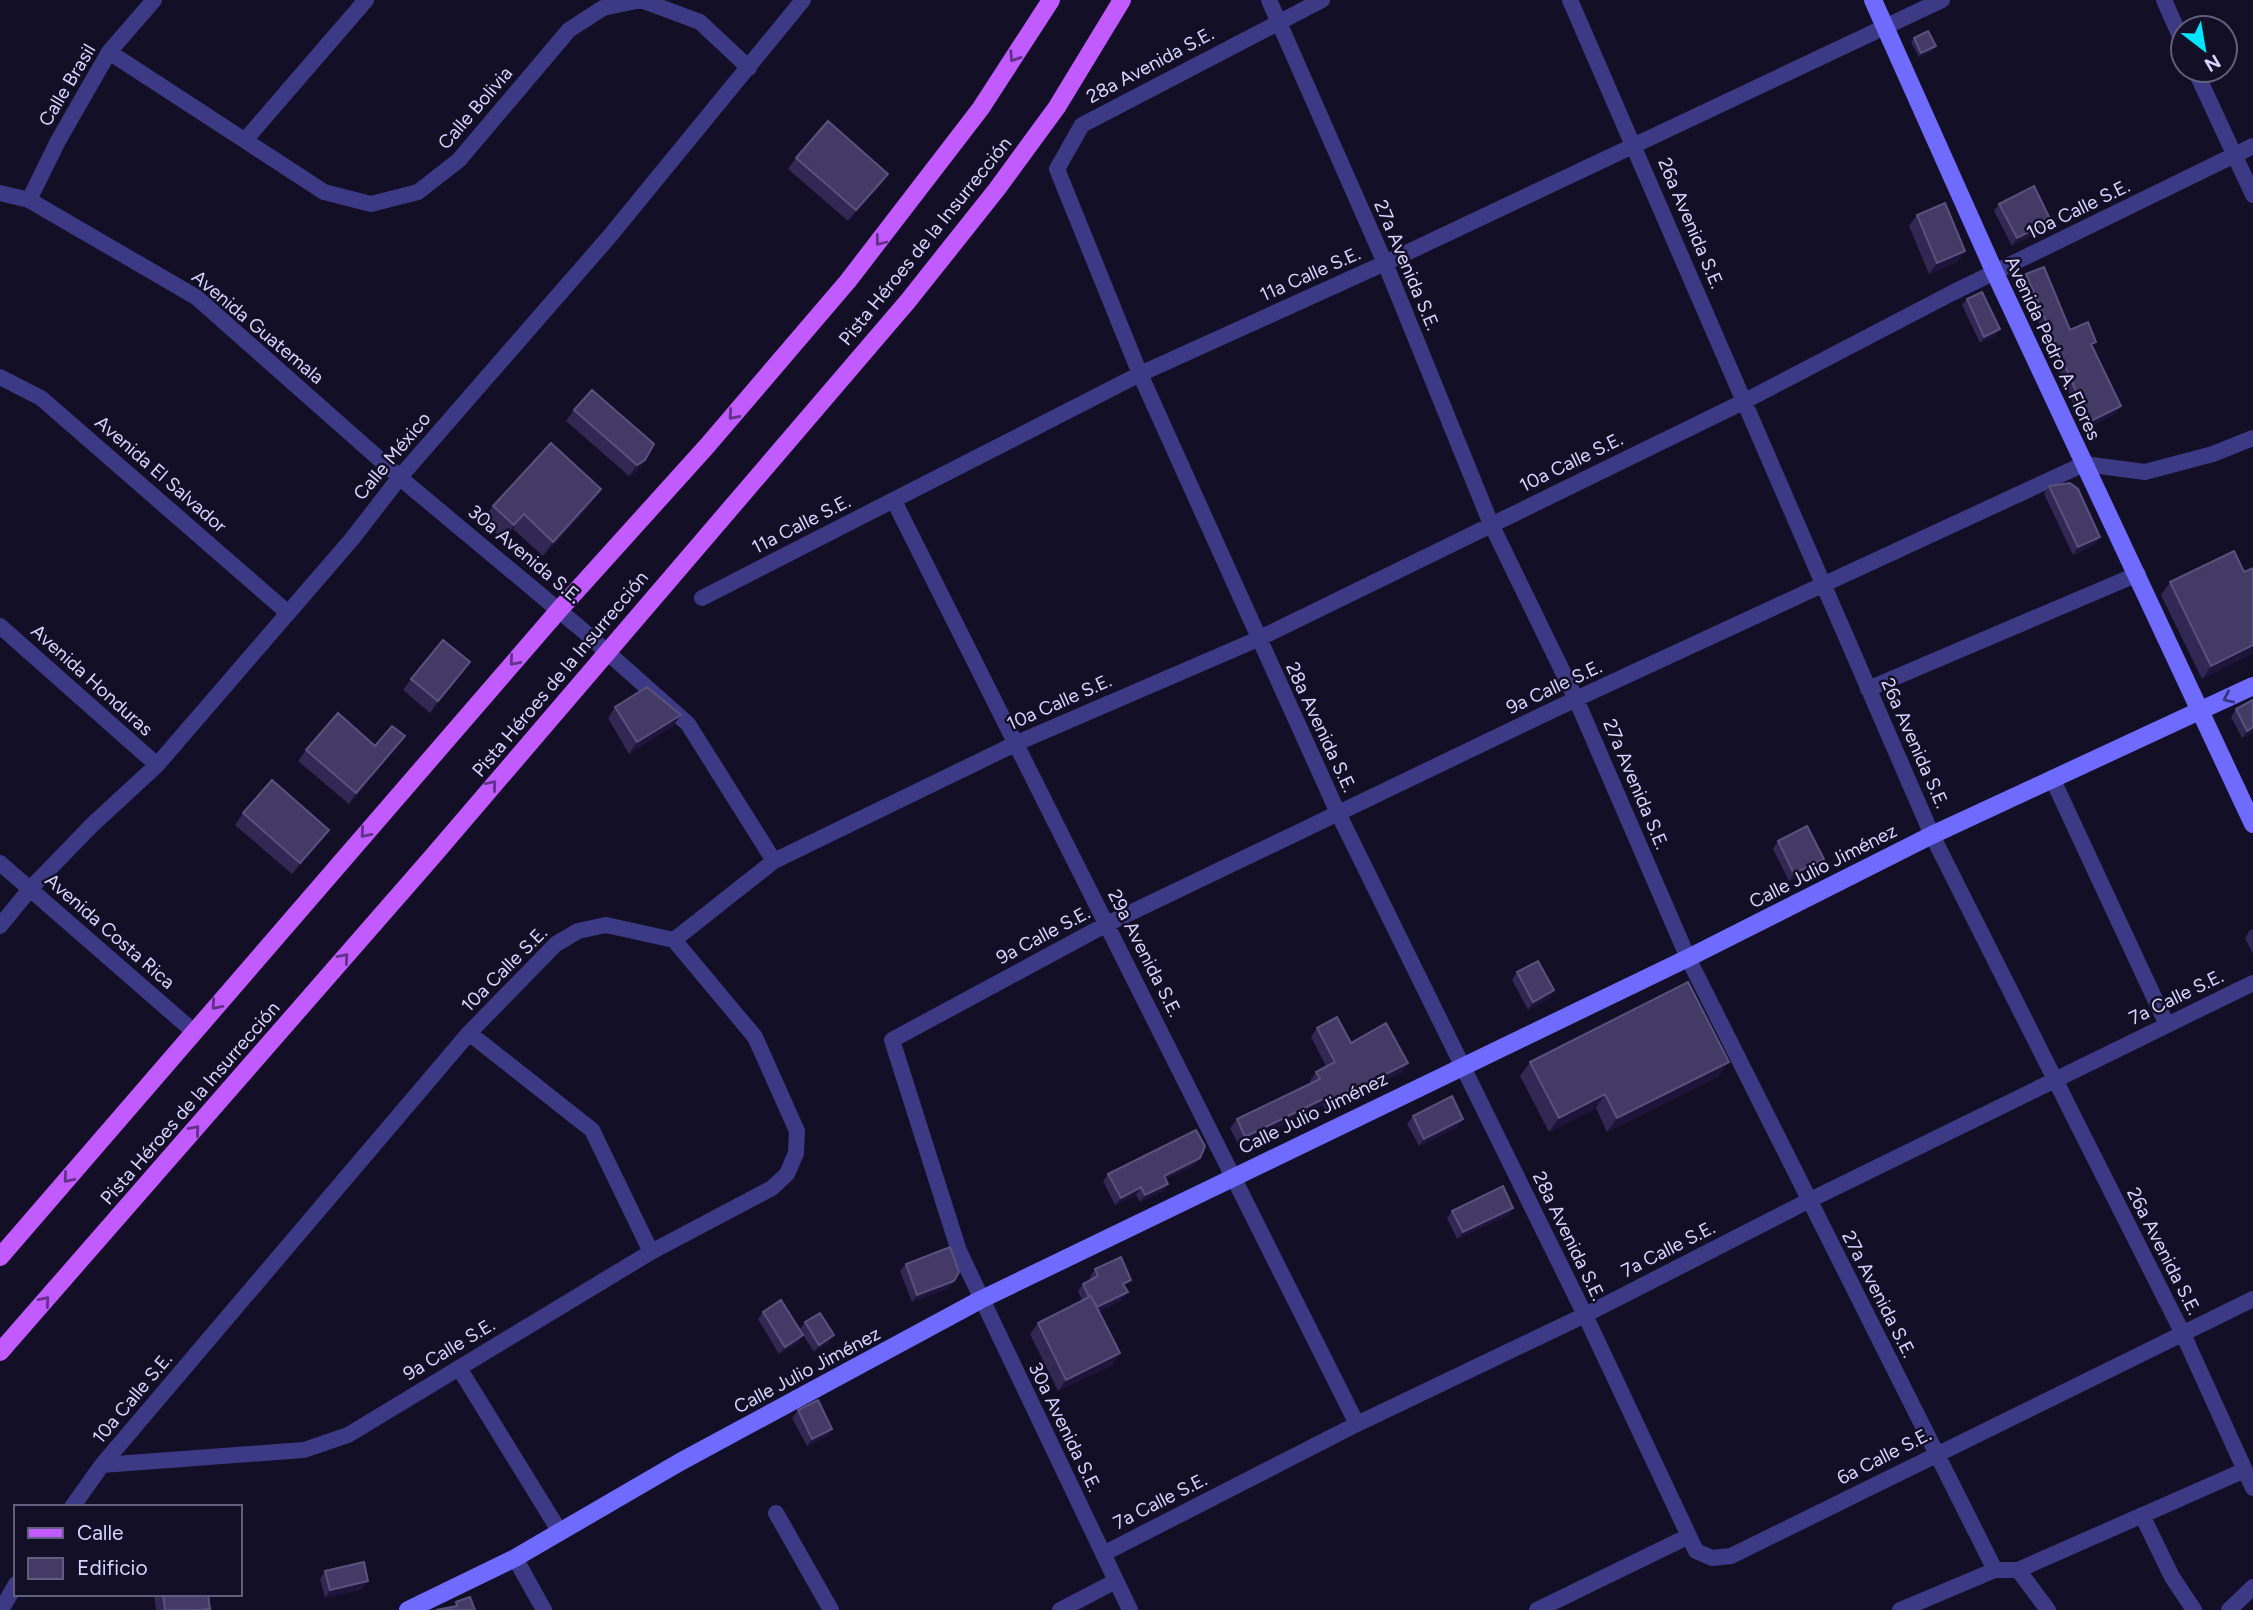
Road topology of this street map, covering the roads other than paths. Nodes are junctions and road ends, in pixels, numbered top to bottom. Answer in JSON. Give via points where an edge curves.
{"nodes":[{"id":1,"x":154,"y":0,"type":"edge"},
{"id":2,"x":366,"y":0,"type":"edge"},
{"id":3,"x":641,"y":0,"type":"edge"},
{"id":4,"x":803,"y":0,"type":"edge"},
{"id":5,"x":1051,"y":0,"type":"edge"},
{"id":6,"x":1122,"y":0,"type":"edge"},
{"id":7,"x":1269,"y":0,"type":"edge"},
{"id":8,"x":1322,"y":0,"type":"edge"},
{"id":9,"x":1570,"y":0,"type":"edge"},
{"id":10,"x":1873,"y":0,"type":"edge"},
{"id":11,"x":1942,"y":0,"type":"edge"},
{"id":12,"x":1277,"y":22,"type":"junction"},
{"id":13,"x":1885,"y":29,"type":"junction"},
{"id":14,"x":109,"y":52,"type":"junction"},
{"id":15,"x":749,"y":68,"type":"junction"},
{"id":16,"x":2202,"y":84,"type":"edge"},
{"id":17,"x":246,"y":139,"type":"junction"},
{"id":18,"x":1634,"y":144,"type":"junction"},
{"id":19,"x":2253,"y":146,"type":"edge"},
{"id":20,"x":2234,"y":155,"type":"junction"},
{"id":21,"x":0,"y":193,"type":"edge"},
{"id":22,"x":2253,"y":195,"type":"edge"},
{"id":23,"x":29,"y":200,"type":"junction"},
{"id":24,"x":1385,"y":263,"type":"junction"},
{"id":25,"x":1995,"y":273,"type":"junction"},
{"id":26,"x":1140,"y":374,"type":"junction"},
{"id":27,"x":0,"y":377,"type":"edge"},
{"id":28,"x":1743,"y":402,"type":"junction"},
{"id":29,"x":2253,"y":438,"type":"edge"},
{"id":30,"x":2084,"y":464,"type":"junction"},
{"id":31,"x":400,"y":477,"type":"junction"},
{"id":32,"x":894,"y":500,"type":"junction"},
{"id":33,"x":1491,"y":524,"type":"junction"},
{"id":34,"x":2138,"y":574,"type":"junction"},
{"id":35,"x":1822,"y":585,"type":"junction"},
{"id":36,"x":702,"y":598,"type":"dead end"},
{"id":37,"x":559,"y":610,"type":"junction"},
{"id":38,"x":288,"y":613,"type":"junction"},
{"id":39,"x":0,"y":626,"type":"edge"},
{"id":40,"x":1258,"y":639,"type":"junction"},
{"id":41,"x":606,"y":651,"type":"junction"},
{"id":42,"x":2253,"y":686,"type":"edge"},
{"id":43,"x":1868,"y":689,"type":"junction"},
{"id":44,"x":1576,"y":699,"type":"junction"},
{"id":45,"x":2202,"y":710,"type":"junction"},
{"id":46,"x":1017,"y":743,"type":"junction"},
{"id":47,"x":157,"y":765,"type":"junction"},
{"id":48,"x":2052,"y":778,"type":"junction"},
{"id":49,"x":1338,"y":813,"type":"junction"},
{"id":50,"x":2253,"y":824,"type":"edge"},
{"id":51,"x":1932,"y":835,"type":"junction"},
{"id":52,"x":774,"y":861,"type":"junction"},
{"id":53,"x":0,"y":863,"type":"edge"},
{"id":54,"x":30,"y":889,"type":"junction"},
{"id":55,"x":1107,"y":924,"type":"junction"},
{"id":56,"x":0,"y":926,"type":"edge"},
{"id":57,"x":674,"y":940,"type":"junction"},
{"id":58,"x":1688,"y":958,"type":"junction"},
{"id":59,"x":2253,"y":983,"type":"edge"},
{"id":60,"x":2167,"y":1025,"type":"junction"},
{"id":61,"x":193,"y":1031,"type":"junction"},
{"id":62,"x":469,"y":1033,"type":"junction"},
{"id":63,"x":892,"y":1040,"type":"joint"},
{"id":64,"x":1461,"y":1065,"type":"junction"},
{"id":65,"x":2055,"y":1082,"type":"junction"},
{"id":66,"x":1233,"y":1176,"type":"junction"},
{"id":67,"x":1808,"y":1201,"type":"junction"},
{"id":68,"x":651,"y":1252,"type":"junction"},
{"id":69,"x":0,"y":1256,"type":"edge"},
{"id":70,"x":2253,"y":1299,"type":"edge"},
{"id":71,"x":980,"y":1300,"type":"junction"},
{"id":72,"x":1585,"y":1315,"type":"junction"},
{"id":73,"x":2183,"y":1334,"type":"junction"},
{"id":74,"x":0,"y":1352,"type":"edge"},
{"id":75,"x":459,"y":1368,"type":"junction"},
{"id":76,"x":1357,"y":1424,"type":"junction"},
{"id":77,"x":1937,"y":1453,"type":"junction"},
{"id":78,"x":102,"y":1465,"type":"junction"},
{"id":79,"x":2245,"y":1470,"type":"junction"},
{"id":80,"x":2253,"y":1488,"type":"edge"},
{"id":81,"x":73,"y":1505,"type":"edge"},
{"id":82,"x":776,"y":1513,"type":"dead end"},
{"id":83,"x":2142,"y":1515,"type":"junction"},
{"id":84,"x":560,"y":1532,"type":"junction"},
{"id":85,"x":1687,"y":1537,"type":"junction"},
{"id":86,"x":1103,"y":1554,"type":"junction"},
{"id":87,"x":515,"y":1558,"type":"junction"},
{"id":88,"x":1995,"y":1570,"type":"junction"},
{"id":89,"x":2018,"y":1570,"type":"junction"},
{"id":90,"x":1116,"y":1581,"type":"junction"},
{"id":91,"x":14,"y":1587,"type":"edge"},
{"id":92,"x":2253,"y":1587,"type":"edge"},
{"id":93,"x":1,"y":1610,"type":"edge"},
{"id":94,"x":408,"y":1610,"type":"edge"},
{"id":95,"x":544,"y":1610,"type":"edge"},
{"id":96,"x":831,"y":1610,"type":"edge"},
{"id":97,"x":1060,"y":1610,"type":"edge"},
{"id":98,"x":1130,"y":1610,"type":"edge"},
{"id":99,"x":1537,"y":1610,"type":"edge"},
{"id":100,"x":1900,"y":1610,"type":"edge"},
{"id":101,"x":2048,"y":1610,"type":"edge"},
{"id":102,"x":2194,"y":1610,"type":"edge"},
{"id":103,"x":2229,"y":1610,"type":"edge"}],
"edges":[{"from":1,"to":14,"type":"street","name":"Calle Brasil"},
{"from":2,"to":17,"type":"street"},
{"from":3,"to":15,"type":"street","name":"Calle Bolivia","via":[[700,22]]},
{"from":3,"to":17,"type":"street","name":"Calle Bolivia","via":[[603,8],[569,30],[460,160],[418,191],[371,204],[324,192]]},
{"from":4,"to":15,"type":"street","name":"Calle México"},
{"from":5,"to":37,"type":"main road","name":"Pista Héroes de la Insurrección","one_way":true,"via":[[981,108],[848,281]]},
{"from":6,"to":41,"type":"main road","name":"Pista Héroes de la Insurrección","via":[[1057,107],[997,189],[908,301]]},
{"from":7,"to":12,"type":"street","name":"27a Avenida S.E."},
{"from":8,"to":12,"type":"street"},
{"from":9,"to":18,"type":"street","name":"26a Avenida S.E."},
{"from":10,"to":13,"type":"main road","name":"Avenida Pedro A. Flores"},
{"from":11,"to":13,"type":"street","name":"11a Calle S.E."},
{"from":12,"to":24,"type":"street","name":"27a Avenida S.E."},
{"from":12,"to":26,"type":"street","name":"28a Avenida S.E.","via":[[1082,125],[1057,169]]},
{"from":13,"to":18,"type":"street","name":"11a Calle S.E."},
{"from":13,"to":25,"type":"main road","name":"Avenida Pedro A. Flores"},
{"from":14,"to":17,"type":"street","name":"Calle Bolivia"},
{"from":14,"to":23,"type":"street","name":"Calle Brasil"},
{"from":15,"to":31,"type":"street","name":"Calle México"},
{"from":16,"to":20,"type":"street"},
{"from":18,"to":24,"type":"street","name":"11a Calle S.E."},
{"from":18,"to":28,"type":"street","name":"26a Avenida S.E."},
{"from":19,"to":20,"type":"street","name":"10a Calle S.E."},
{"from":20,"to":22,"type":"street"},
{"from":20,"to":25,"type":"street","name":"10a Calle S.E."},
{"from":21,"to":23,"type":"street","name":"Avenida Guatemala"},
{"from":23,"to":31,"type":"street","name":"Avenida Guatemala","via":[[196,297]]},
{"from":24,"to":26,"type":"street","name":"11a Calle S.E."},
{"from":24,"to":33,"type":"street","name":"27a Avenida S.E."},
{"from":25,"to":28,"type":"street","name":"10a Calle S.E."},
{"from":25,"to":30,"type":"main road","name":"Avenida Pedro A. Flores"},
{"from":26,"to":32,"type":"street","name":"11a Calle S.E."},
{"from":26,"to":40,"type":"street","name":"28a Avenida S.E."},
{"from":27,"to":38,"type":"street","name":"Avenida El Salvador","via":[[41,398]]},
{"from":28,"to":33,"type":"street","name":"10a Calle S.E."},
{"from":28,"to":35,"type":"street","name":"26a Avenida S.E."},
{"from":29,"to":30,"type":"street","via":[[2145,472]]},
{"from":30,"to":34,"type":"main road","name":"Avenida Pedro A. Flores"},
{"from":30,"to":35,"type":"street","name":"9a Calle S.E."},
{"from":31,"to":37,"type":"street","name":"30a Avenida S.E."},
{"from":31,"to":38,"type":"street","name":"Calle México"},
{"from":32,"to":36,"type":"street","name":"11a Calle S.E."},
{"from":32,"to":46,"type":"street","name":"29a Avenida S.E."},
{"from":33,"to":40,"type":"street","name":"10a Calle S.E."},
{"from":33,"to":44,"type":"street","name":"27a Avenida S.E."},
{"from":34,"to":43,"type":"street"},
{"from":34,"to":45,"type":"main road","name":"Avenida Pedro A. Flores"},
{"from":35,"to":43,"type":"street","name":"26a Avenida S.E."},
{"from":35,"to":44,"type":"street","name":"9a Calle S.E."},
{"from":37,"to":41,"type":"street","name":"30a Avenida S.E."},
{"from":37,"to":61,"type":"main road","name":"Pista Héroes de la Insurrección","one_way":true},
{"from":38,"to":47,"type":"street","name":"Calle México"},
{"from":39,"to":47,"type":"street","name":"Avenida Honduras"},
{"from":40,"to":46,"type":"street","name":"10a Calle S.E."},
{"from":40,"to":49,"type":"street","name":"28a Avenida S.E."},
{"from":41,"to":52,"type":"street","name":"30a Avenida S.E.","via":[[688,724]]},
{"from":74,"to":41,"type":"main road","name":"Pista Héroes de la Insurrección","one_way":true},
{"from":42,"to":45,"type":"main road","name":"Calle Julio Jiménez","one_way":true},
{"from":43,"to":51,"type":"street","name":"26a Avenida S.E."},
{"from":44,"to":49,"type":"street","name":"9a Calle S.E."},
{"from":44,"to":58,"type":"street","name":"27a Avenida S.E."},
{"from":45,"to":48,"type":"main road","name":"Calle Julio Jiménez"},
{"from":45,"to":50,"type":"main road","name":"Avenida Pedro A. Flores"},
{"from":46,"to":52,"type":"street","name":"10a Calle S.E."},
{"from":46,"to":55,"type":"street","name":"29a Avenida S.E."},
{"from":47,"to":54,"type":"street","name":"Calle México"},
{"from":48,"to":51,"type":"main road","name":"Calle Julio Jiménez"},
{"from":48,"to":60,"type":"street"},
{"from":49,"to":55,"type":"street","name":"9a Calle S.E."},
{"from":49,"to":64,"type":"street","name":"28a Avenida S.E."},
{"from":51,"to":58,"type":"main road","name":"Calle Julio Jiménez"},
{"from":51,"to":65,"type":"street","name":"26a Avenida S.E."},
{"from":52,"to":57,"type":"street","name":"10a Calle S.E."},
{"from":53,"to":54,"type":"street","name":"Avenida Costa Rica"},
{"from":54,"to":56,"type":"street","name":"Calle México"},
{"from":54,"to":61,"type":"street","name":"Avenida Costa Rica"},
{"from":55,"to":63,"type":"street","name":"9a Calle S.E."},
{"from":55,"to":66,"type":"street","name":"29a Avenida S.E."},
{"from":57,"to":62,"type":"street","name":"10a Calle S.E.","via":[[606,925],[578,931],[556,944]]},
{"from":57,"to":68,"type":"street","name":"9a Calle S.E.","via":[[755,1037],[797,1131],[796,1153],[787,1174],[772,1188]]},
{"from":58,"to":64,"type":"main road","name":"Calle Julio Jiménez"},
{"from":58,"to":67,"type":"street","name":"27a Avenida S.E."},
{"from":59,"to":60,"type":"street","name":"7a Calle S.E."},
{"from":60,"to":65,"type":"street","name":"7a Calle S.E."},
{"from":61,"to":69,"type":"main road","name":"Pista Héroes de la Insurrección","one_way":true},
{"from":62,"to":68,"type":"street","via":[[592,1130]]},
{"from":62,"to":78,"type":"street","name":"10a Calle S.E."},
{"from":63,"to":71,"type":"street","name":"30a Avenida S.E.","via":[[959,1251]]},
{"from":64,"to":66,"type":"main road","name":"Calle Julio Jiménez"},
{"from":64,"to":72,"type":"street","name":"28a Avenida S.E."},
{"from":65,"to":67,"type":"street","name":"7a Calle S.E."},
{"from":65,"to":73,"type":"street","name":"26a Avenida S.E."},
{"from":66,"to":71,"type":"main road","name":"Calle Julio Jiménez"},
{"from":66,"to":76,"type":"street","name":"29a Avenida S.E."},
{"from":67,"to":72,"type":"street","name":"7a Calle S.E."},
{"from":67,"to":77,"type":"street","name":"27a Avenida S.E."},
{"from":68,"to":75,"type":"street","name":"9a Calle S.E."},
{"from":70,"to":73,"type":"street","name":"6a Calle S.E."},
{"from":71,"to":84,"type":"main road","name":"Calle Julio Jiménez"},
{"from":71,"to":86,"type":"street","name":"30a Avenida S.E."},
{"from":72,"to":76,"type":"street","name":"7a Calle S.E."},
{"from":72,"to":85,"type":"street","name":"28a Avenida S.E."},
{"from":73,"to":77,"type":"street","name":"6a Calle S.E."},
{"from":73,"to":79,"type":"street","name":"26a Avenida S.E."},
{"from":75,"to":78,"type":"street","name":"9a Calle S.E.","via":[[348,1435],[304,1450]]},
{"from":75,"to":84,"type":"street"},
{"from":76,"to":86,"type":"street","name":"7a Calle S.E."},
{"from":77,"to":85,"type":"street","name":"6a Calle S.E.","via":[[1731,1556],[1712,1558],[1696,1551]]},
{"from":77,"to":88,"type":"street","name":"27a Avenida S.E."},
{"from":78,"to":81,"type":"street","name":"10a Calle S.E."},
{"from":79,"to":80,"type":"street","name":"26a Avenida S.E."},
{"from":79,"to":83,"type":"street"},
{"from":82,"to":96,"type":"street"},
{"from":83,"to":89,"type":"street"},
{"from":83,"to":102,"type":"street"},
{"from":84,"to":87,"type":"main road","name":"Calle Julio Jiménez"},
{"from":85,"to":99,"type":"street"},
{"from":86,"to":90,"type":"street","name":"30a Avenida S.E."},
{"from":87,"to":94,"type":"main road","name":"Calle Julio Jiménez"},
{"from":87,"to":95,"type":"street"},
{"from":88,"to":89,"type":"street"},
{"from":88,"to":100,"type":"street"},
{"from":89,"to":101,"type":"street"},
{"from":90,"to":97,"type":"street"},
{"from":90,"to":98,"type":"street","name":"30a Avenida S.E."},
{"from":91,"to":93,"type":"street"},
{"from":92,"to":103,"type":"street"}]}
